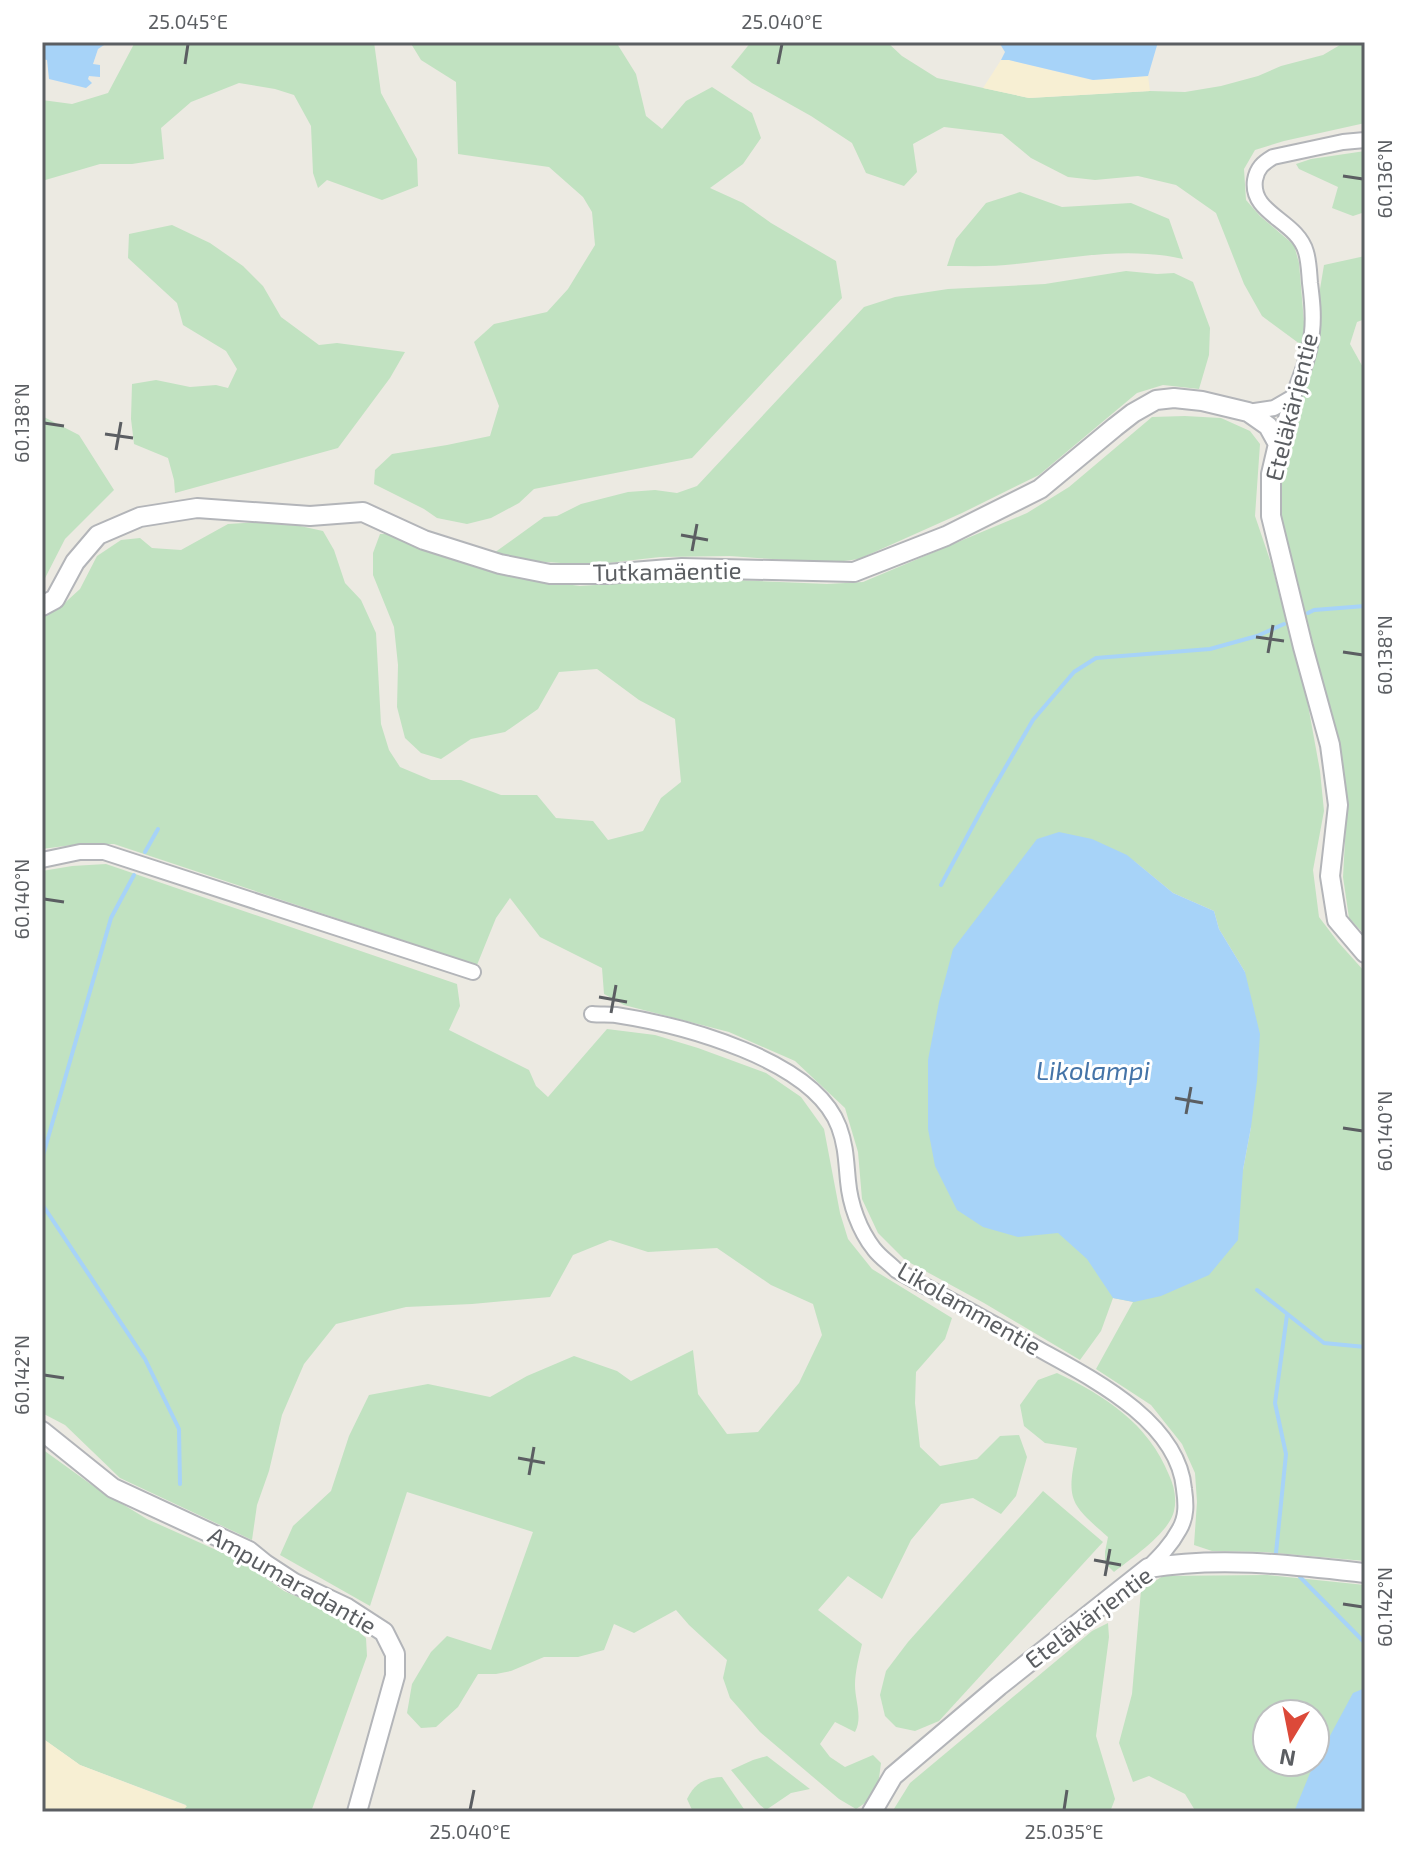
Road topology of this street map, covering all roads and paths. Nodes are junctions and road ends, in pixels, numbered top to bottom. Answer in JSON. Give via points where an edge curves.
{"nodes":[{"id":1,"x":1365,"y":140,"type":"edge"},
{"id":2,"x":1293,"y":397,"type":"junction"},
{"id":3,"x":1248,"y":412,"type":"junction"},
{"id":4,"x":1278,"y":444,"type":"junction"},
{"id":5,"x":42,"y":606,"type":"edge"},
{"id":6,"x":42,"y":860,"type":"edge"},
{"id":7,"x":1365,"y":953,"type":"edge"},
{"id":8,"x":473,"y":972,"type":"dead end"},
{"id":9,"x":592,"y":1014,"type":"dead end"},
{"id":10,"x":42,"y":1431,"type":"edge"},
{"id":11,"x":1148,"y":1568,"type":"junction"},
{"id":12,"x":1365,"y":1573,"type":"edge"},
{"id":13,"x":357,"y":1812,"type":"edge"},
{"id":14,"x":872,"y":1812,"type":"edge"}],
"edges":[{"from":1,"to":2,"type":"street","name":"Eteläkärjentie","via":[[1273,157],[1256,172],[1254,192],[1302,241],[1308,261],[1313,329]]},
{"from":2,"to":3,"type":"street","via":[[1274,408]]},
{"from":2,"to":4,"type":"street","name":"Eteläkärjentie"},
{"from":3,"to":4,"type":"street","via":[[1268,426]]},
{"from":3,"to":5,"type":"street","name":"Tutkamäentie","via":[[1202,401],[1156,400],[1040,489],[946,536],[854,572],[682,568],[550,574],[424,540],[363,512],[310,516],[197,508],[140,517],[98,535],[75,562],[55,599]]},
{"from":4,"to":7,"type":"street","name":"Eteläkärjentie","via":[[1271,474],[1271,516],[1330,745],[1338,805],[1330,876],[1337,920]]},
{"from":6,"to":8,"type":"street","via":[[104,852]]},
{"from":9,"to":11,"type":"street","name":"Likolammentie","via":[[687,1030],[791,1073],[828,1105],[838,1124],[853,1208],[874,1250],[896,1270],[1110,1389],[1148,1421],[1171,1450],[1183,1477],[1186,1507],[1181,1528]]},
{"from":10,"to":13,"type":"street","name":"Ampumaradantie","via":[[113,1488],[249,1551],[294,1583],[384,1632],[395,1654],[395,1676]]},
{"from":11,"to":12,"type":"street","name":"Eteläkärjentie","via":[[1263,1562]]},
{"from":11,"to":14,"type":"street","name":"Eteläkärjentie","via":[[893,1776]]}]}
